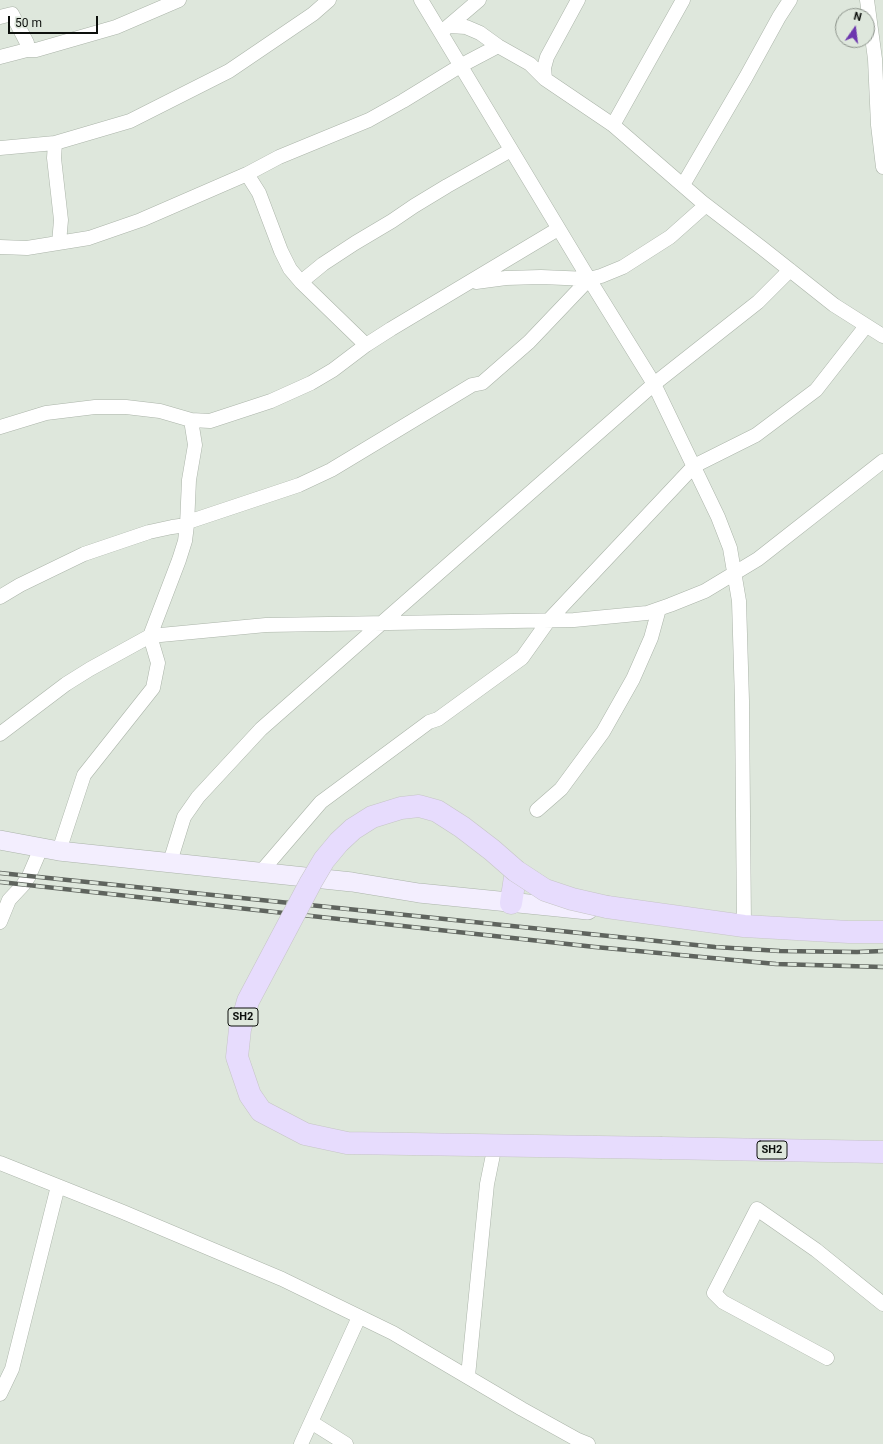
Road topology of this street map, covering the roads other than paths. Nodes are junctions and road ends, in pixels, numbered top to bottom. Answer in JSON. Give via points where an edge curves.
{"nodes":[{"id":1,"x":179,"y":0,"type":"edge"},
{"id":2,"x":329,"y":0,"type":"edge"},
{"id":3,"x":421,"y":0,"type":"edge"},
{"id":4,"x":479,"y":0,"type":"edge"},
{"id":5,"x":578,"y":0,"type":"edge"},
{"id":6,"x":683,"y":0,"type":"edge"},
{"id":7,"x":790,"y":0,"type":"edge"},
{"id":8,"x":867,"y":0,"type":"edge"},
{"id":9,"x":0,"y":17,"type":"edge"},
{"id":10,"x":444,"y":29,"type":"junction"},
{"id":11,"x":498,"y":46,"type":"junction"},
{"id":12,"x":27,"y":50,"type":"junction"},
{"id":13,"x":0,"y":57,"type":"edge"},
{"id":14,"x":460,"y":66,"type":"junction"},
{"id":15,"x":545,"y":79,"type":"junction"},
{"id":16,"x":613,"y":125,"type":"junction"},
{"id":17,"x":55,"y":143,"type":"junction"},
{"id":18,"x":0,"y":148,"type":"edge"},
{"id":19,"x":511,"y":150,"type":"junction"},
{"id":20,"x":883,"y":167,"type":"edge"},
{"id":21,"x":247,"y":174,"type":"junction"},
{"id":22,"x":683,"y":185,"type":"junction"},
{"id":23,"x":706,"y":205,"type":"junction"},
{"id":24,"x":558,"y":229,"type":"junction"},
{"id":25,"x":59,"y":243,"type":"junction"},
{"id":26,"x":0,"y":247,"type":"edge"},
{"id":27,"x":790,"y":270,"type":"junction"},
{"id":28,"x":589,"y":279,"type":"junction"},
{"id":29,"x":301,"y":282,"type":"junction"},
{"id":30,"x":469,"y":283,"type":"junction"},
{"id":31,"x":866,"y":326,"type":"junction"},
{"id":32,"x":883,"y":336,"type":"edge"},
{"id":33,"x":366,"y":345,"type":"junction"},
{"id":34,"x":654,"y":384,"type":"junction"},
{"id":35,"x":192,"y":420,"type":"junction"},
{"id":36,"x":0,"y":427,"type":"edge"},
{"id":37,"x":883,"y":461,"type":"edge"},
{"id":38,"x":694,"y":466,"type":"junction"},
{"id":39,"x":188,"y":524,"type":"junction"},
{"id":40,"x":735,"y":573,"type":"junction"},
{"id":41,"x":0,"y":597,"type":"edge"},
{"id":42,"x":659,"y":609,"type":"junction"},
{"id":43,"x":549,"y":620,"type":"junction"},
{"id":44,"x":382,"y":623,"type":"junction"},
{"id":45,"x":150,"y":636,"type":"junction"},
{"id":46,"x":0,"y":734,"type":"edge"},
{"id":47,"x":537,"y":810,"type":"dead end"},
{"id":48,"x":0,"y":840,"type":"edge"},
{"id":49,"x":50,"y":849,"type":"junction"},
{"id":50,"x":170,"y":862,"type":"junction"},
{"id":51,"x":516,"y":871,"type":"junction"},
{"id":52,"x":260,"y":873,"type":"junction"},
{"id":53,"x":511,"y":903,"type":"junction"},
{"id":54,"x":676,"y":917,"type":"junction"},
{"id":55,"x":0,"y":922,"type":"edge"},
{"id":56,"x":744,"y":926,"type":"junction"},
{"id":57,"x":883,"y":932,"type":"edge"},
{"id":58,"x":495,"y":1145,"type":"junction"},
{"id":59,"x":883,"y":1152,"type":"edge"},
{"id":60,"x":0,"y":1163,"type":"edge"},
{"id":61,"x":58,"y":1186,"type":"junction"},
{"id":62,"x":883,"y":1304,"type":"edge"},
{"id":63,"x":359,"y":1317,"type":"junction"},
{"id":64,"x":827,"y":1358,"type":"dead end"},
{"id":65,"x":468,"y":1376,"type":"junction"},
{"id":66,"x":0,"y":1394,"type":"edge"},
{"id":67,"x":311,"y":1422,"type":"junction"},
{"id":68,"x":301,"y":1444,"type":"edge"},
{"id":69,"x":346,"y":1444,"type":"edge"},
{"id":70,"x":588,"y":1444,"type":"edge"}],
"edges":[{"from":1,"to":12,"type":"street","via":[[116,27],[36,50]]},
{"from":2,"to":17,"type":"street","via":[[313,14],[229,71],[130,121]]},
{"from":3,"to":10,"type":"street"},
{"from":4,"to":10,"type":"street"},
{"from":5,"to":15,"type":"street","via":[[547,57]]},
{"from":6,"to":16,"type":"street"},
{"from":7,"to":22,"type":"street"},
{"from":8,"to":20,"type":"street","via":[[875,60]]},
{"from":9,"to":12,"type":"street","via":[[12,14]]},
{"from":10,"to":11,"type":"street","via":[[466,27]]},
{"from":10,"to":14,"type":"street"},
{"from":11,"to":14,"type":"street"},
{"from":11,"to":15,"type":"street","via":[[530,64]]},
{"from":12,"to":13,"type":"street"},
{"from":14,"to":19,"type":"street"},
{"from":14,"to":21,"type":"street","via":[[369,120],[279,157]]},
{"from":15,"to":16,"type":"street"},
{"from":16,"to":22,"type":"street"},
{"from":17,"to":18,"type":"street"},
{"from":17,"to":25,"type":"street","via":[[54,158],[61,220]]},
{"from":19,"to":24,"type":"street"},
{"from":19,"to":29,"type":"street","via":[[355,243]]},
{"from":21,"to":25,"type":"street","via":[[140,220],[89,238]]},
{"from":21,"to":29,"type":"street","via":[[259,193],[290,269]]},
{"from":22,"to":23,"type":"street"},
{"from":23,"to":27,"type":"street"},
{"from":23,"to":28,"type":"street","via":[[670,237],[623,267]]},
{"from":24,"to":28,"type":"street"},
{"from":24,"to":30,"type":"street"},
{"from":25,"to":26,"type":"street","via":[[27,248]]},
{"from":27,"to":31,"type":"street","via":[[834,306]]},
{"from":27,"to":34,"type":"street","via":[[758,302]]},
{"from":28,"to":30,"type":"street","via":[[506,278]]},
{"from":28,"to":34,"type":"street"},
{"from":28,"to":39,"type":"street","via":[[529,342],[482,383],[472,385],[331,470],[299,485]]},
{"from":29,"to":33,"type":"street"},
{"from":30,"to":33,"type":"street"},
{"from":31,"to":32,"type":"street"},
{"from":31,"to":38,"type":"street","via":[[816,390],[756,436]]},
{"from":33,"to":35,"type":"street","via":[[333,370],[271,401],[210,421]]},
{"from":34,"to":38,"type":"street"},
{"from":34,"to":44,"type":"street"},
{"from":35,"to":36,"type":"street","via":[[160,411],[95,407],[46,413]]},
{"from":35,"to":39,"type":"street","via":[[195,445],[189,480]]},
{"from":37,"to":40,"type":"street","via":[[758,559]]},
{"from":38,"to":40,"type":"street","via":[[730,548]]},
{"from":38,"to":43,"type":"street"},
{"from":39,"to":41,"type":"street","via":[[149,532],[84,554]]},
{"from":39,"to":45,"type":"street","via":[[179,560]]},
{"from":40,"to":42,"type":"street","via":[[705,591]]},
{"from":40,"to":56,"type":"street","via":[[739,601],[742,701]]},
{"from":42,"to":43,"type":"street","via":[[647,613]]},
{"from":42,"to":47,"type":"street","via":[[651,638],[633,679],[603,732],[561,789]]},
{"from":43,"to":44,"type":"street"},
{"from":43,"to":52,"type":"street","via":[[522,658],[438,719],[429,722],[321,802]]},
{"from":44,"to":45,"type":"street","via":[[266,625]]},
{"from":44,"to":50,"type":"street","via":[[261,729],[198,797],[184,817]]},
{"from":45,"to":46,"type":"street","via":[[66,684]]},
{"from":45,"to":49,"type":"street","via":[[158,663],[152,688],[84,775]]},
{"from":48,"to":49,"type":"main road"},
{"from":49,"to":50,"type":"main road"},
{"from":49,"to":55,"type":"street","via":[[9,900]]},
{"from":50,"to":52,"type":"main road"},
{"from":51,"to":53,"type":"main road"},
{"from":51,"to":54,"type":"main road","number":"SH2","bridge":true,"via":[[545,890],[572,899]]},
{"from":51,"to":58,"type":"main road","number":"SH2","bridge":true,"via":[[462,827],[437,811],[419,806],[401,808],[372,817],[353,829],[324,860],[310,882],[248,1001],[240,1029],[237,1057],[250,1095],[261,1111],[305,1134],[347,1143]]},
{"from":52,"to":53,"type":"main road"},
{"from":53,"to":54,"type":"main road"},
{"from":54,"to":56,"type":"main road","number":"SH2"},
{"from":56,"to":57,"type":"main road","number":"SH2"},
{"from":58,"to":59,"type":"main road","number":"SH2","bridge":true},
{"from":58,"to":65,"type":"street","via":[[487,1184]]},
{"from":60,"to":61,"type":"street"},
{"from":61,"to":63,"type":"street","via":[[282,1279]]},
{"from":61,"to":66,"type":"street","via":[[12,1369]]},
{"from":62,"to":64,"type":"street","via":[[816,1250],[757,1209],[714,1293],[723,1302]]},
{"from":63,"to":65,"type":"street","via":[[393,1333]]},
{"from":63,"to":67,"type":"street"},
{"from":65,"to":70,"type":"street","via":[[522,1409]]},
{"from":67,"to":68,"type":"street"},
{"from":67,"to":69,"type":"street"}]}
